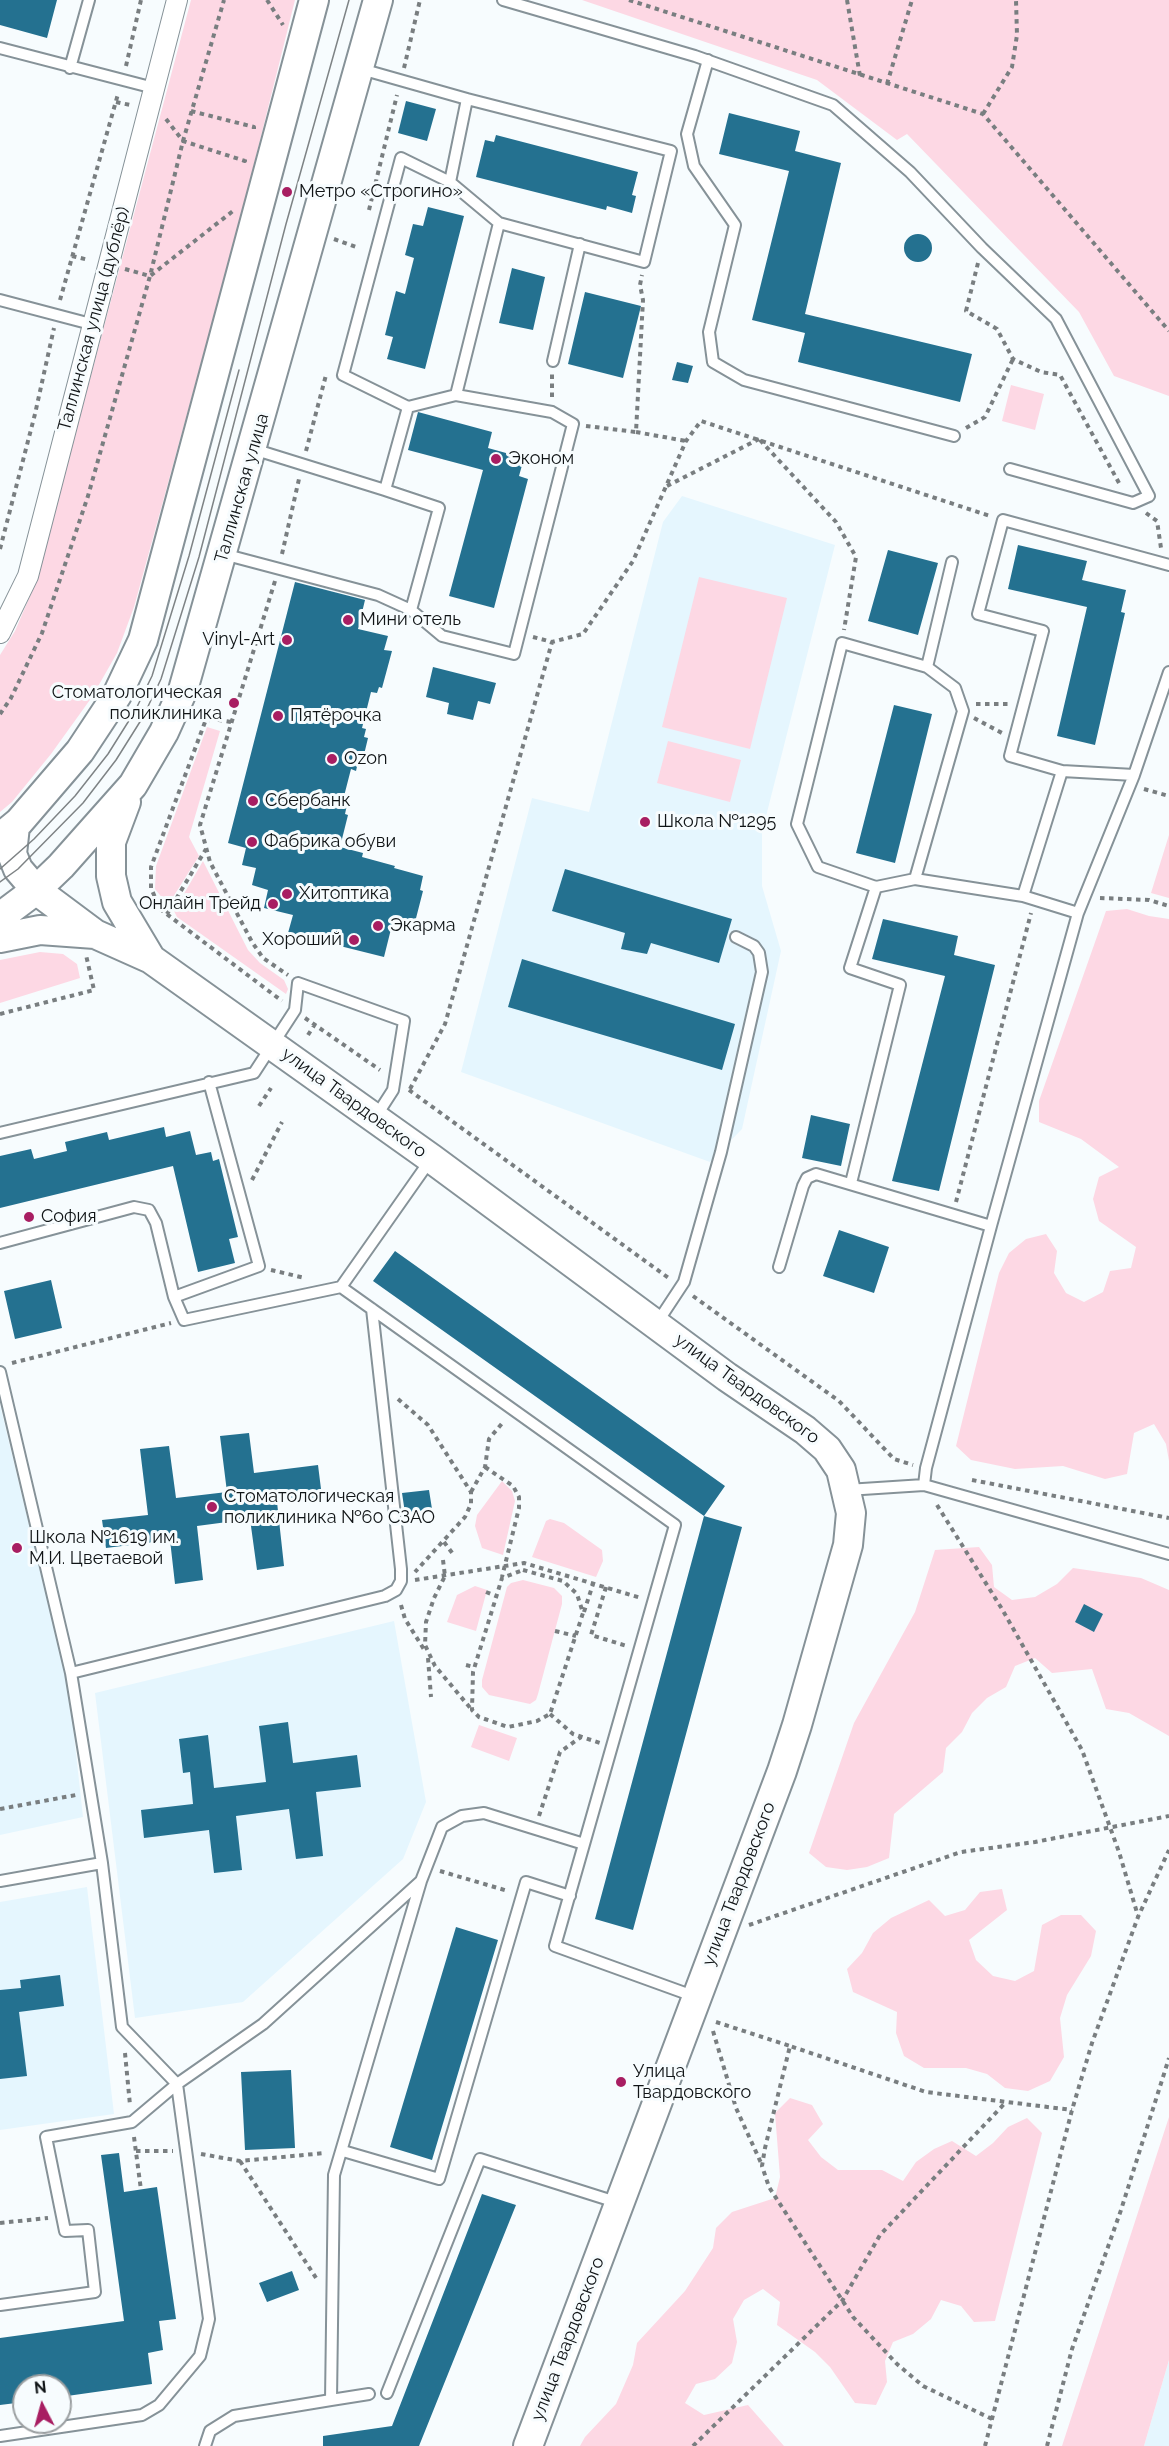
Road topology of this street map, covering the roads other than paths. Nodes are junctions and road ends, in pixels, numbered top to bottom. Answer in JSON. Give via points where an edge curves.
{"nodes":[{"id":1,"x":89,"y":0,"type":"edge"},
{"id":2,"x":177,"y":0,"type":"edge"},
{"id":3,"x":314,"y":0,"type":"edge"},
{"id":4,"x":378,"y":0,"type":"edge"},
{"id":5,"x":502,"y":0,"type":"edge"},
{"id":6,"x":0,"y":48,"type":"edge"},
{"id":7,"x":708,"y":60,"type":"junction"},
{"id":8,"x":70,"y":68,"type":"junction"},
{"id":9,"x":358,"y":68,"type":"junction"},
{"id":10,"x":154,"y":88,"type":"junction"},
{"id":11,"x":467,"y":99,"type":"junction"},
{"id":12,"x":450,"y":182,"type":"junction"},
{"id":13,"x":499,"y":223,"type":"junction"},
{"id":14,"x":580,"y":244,"type":"junction"},
{"id":15,"x":0,"y":300,"type":"edge"},
{"id":16,"x":91,"y":324,"type":"junction"},
{"id":17,"x":553,"y":361,"type":"road end"},
{"id":18,"x":456,"y":395,"type":"junction"},
{"id":19,"x":408,"y":407,"type":"junction"},
{"id":20,"x":954,"y":436,"type":"road end"},
{"id":21,"x":253,"y":449,"type":"junction"},
{"id":22,"x":1010,"y":469,"type":"dead end"},
{"id":23,"x":386,"y":490,"type":"junction"},
{"id":24,"x":223,"y":554,"type":"junction"},
{"id":25,"x":952,"y":562,"type":"dead end"},
{"id":26,"x":1166,"y":564,"type":"edge"},
{"id":27,"x":411,"y":610,"type":"junction"},
{"id":28,"x":0,"y":633,"type":"edge"},
{"id":29,"x":927,"y":667,"type":"junction"},
{"id":30,"x":1169,"y":672,"type":"edge"},
{"id":31,"x":1062,"y":771,"type":"junction"},
{"id":32,"x":1134,"y":776,"type":"junction"},
{"id":33,"x":133,"y":785,"type":"junction"},
{"id":34,"x":7,"y":832,"type":"edge"},
{"id":35,"x":915,"y":879,"type":"junction"},
{"id":36,"x":876,"y":887,"type":"junction"},
{"id":37,"x":36,"y":890,"type":"junction"},
{"id":38,"x":1029,"y":898,"type":"junction"},
{"id":39,"x":1078,"y":913,"type":"junction"},
{"id":40,"x":0,"y":918,"type":"edge"},
{"id":41,"x":736,"y":937,"type":"dead end"},
{"id":42,"x":0,"y":938,"type":"edge"},
{"id":43,"x":91,"y":940,"type":"junction"},
{"id":44,"x":151,"y":959,"type":"junction"},
{"id":45,"x":273,"y":1046,"type":"junction"},
{"id":46,"x":209,"y":1082,"type":"junction"},
{"id":47,"x":375,"y":1119,"type":"junction"},
{"id":48,"x":0,"y":1133,"type":"edge"},
{"id":49,"x":432,"y":1159,"type":"junction"},
{"id":50,"x":850,"y":1183,"type":"junction"},
{"id":51,"x":991,"y":1226,"type":"junction"},
{"id":52,"x":0,"y":1243,"type":"edge"},
{"id":53,"x":779,"y":1267,"type":"dead end"},
{"id":54,"x":341,"y":1287,"type":"junction"},
{"id":55,"x":174,"y":1297,"type":"junction"},
{"id":56,"x":372,"y":1309,"type":"junction"},
{"id":57,"x":657,"y":1323,"type":"junction"},
{"id":58,"x":0,"y":1372,"type":"edge"},
{"id":59,"x":924,"y":1485,"type":"junction"},
{"id":60,"x":847,"y":1491,"type":"junction"},
{"id":61,"x":1169,"y":1554,"type":"edge"},
{"id":62,"x":70,"y":1673,"type":"junction"},
{"id":63,"x":584,"y":1844,"type":"junction"},
{"id":64,"x":102,"y":1863,"type":"junction"},
{"id":65,"x":0,"y":1881,"type":"edge"},
{"id":66,"x":421,"y":1881,"type":"junction"},
{"id":67,"x":570,"y":1896,"type":"junction"},
{"id":68,"x":696,"y":1997,"type":"junction"},
{"id":69,"x":177,"y":2084,"type":"junction"},
{"id":70,"x":343,"y":2151,"type":"junction"},
{"id":71,"x":619,"y":2204,"type":"junction"},
{"id":72,"x":0,"y":2305,"type":"edge"},
{"id":73,"x":387,"y":2392,"type":"dead end"},
{"id":74,"x":369,"y":2394,"type":"dead end"},
{"id":75,"x":331,"y":2400,"type":"junction"},
{"id":76,"x":0,"y":2436,"type":"edge"},
{"id":77,"x":205,"y":2446,"type":"edge"},
{"id":78,"x":528,"y":2446,"type":"edge"}],
"edges":[{"from":1,"to":8,"type":"lane"},
{"from":2,"to":10,"type":"street","name":"Таллинская улица (дублёр)"},
{"from":3,"to":34,"type":"main road","via":[[142,640],[117,695],[87,740],[56,782]]},
{"from":4,"to":9,"type":"main road","name":"Таллинская улица"},
{"from":5,"to":7,"type":"lane"},
{"from":6,"to":8,"type":"lane"},
{"from":7,"to":20,"type":"lane","via":[[687,134],[694,166],[735,225],[709,332],[713,362],[744,380]]},
{"from":7,"to":22,"type":"lane","via":[[833,105],[910,172],[1056,319],[1149,496],[1133,503]]},
{"from":8,"to":10,"type":"lane"},
{"from":9,"to":11,"type":"lane"},
{"from":9,"to":21,"type":"main road","name":"Таллинская улица"},
{"from":10,"to":16,"type":"street","name":"Таллинская улица (дублёр)"},
{"from":11,"to":12,"type":"lane"},
{"from":11,"to":14,"type":"lane","via":[[671,151],[644,262]]},
{"from":12,"to":13,"type":"lane"},
{"from":12,"to":19,"type":"lane","via":[[401,159],[343,375]]},
{"from":13,"to":14,"type":"lane"},
{"from":13,"to":18,"type":"lane"},
{"from":14,"to":17,"type":"lane"},
{"from":15,"to":16,"type":"lane"},
{"from":16,"to":28,"type":"street","name":"Таллинская улица (дублёр)","via":[[28,576]]},
{"from":18,"to":19,"type":"lane"},
{"from":18,"to":27,"type":"lane","via":[[552,412],[573,424],[514,654],[442,636]]},
{"from":19,"to":23,"type":"lane"},
{"from":21,"to":23,"type":"lane"},
{"from":21,"to":24,"type":"main road","name":"Таллинская улица"},
{"from":23,"to":27,"type":"lane","via":[[439,508]]},
{"from":24,"to":27,"type":"lane","via":[[378,595]]},
{"from":24,"to":33,"type":"main road","name":"Таллинская улица","via":[[183,690]]},
{"from":25,"to":29,"type":"lane"},
{"from":26,"to":31,"type":"lane","via":[[1002,520],[978,614],[1043,631],[1010,756]]},
{"from":29,"to":35,"type":"lane","via":[[955,688],[962,707]]},
{"from":29,"to":36,"type":"lane","via":[[842,643],[797,824],[818,867]]},
{"from":30,"to":32,"type":"lane"},
{"from":31,"to":32,"type":"lane"},
{"from":31,"to":38,"type":"lane"},
{"from":32,"to":39,"type":"lane"},
{"from":33,"to":37,"type":"main road","name":"Таллинская улица"},
{"from":33,"to":44,"type":"main road","via":[[111,842],[110,869],[117,902]]},
{"from":34,"to":37,"type":"main road","name":"улица Твардовского","via":[[18,869]]},
{"from":35,"to":36,"type":"lane"},
{"from":35,"to":38,"type":"lane"},
{"from":36,"to":50,"type":"lane","via":[[850,968],[900,985]]},
{"from":37,"to":40,"type":"main road","name":"Таллинская улица"},
{"from":37,"to":43,"type":"main road","name":"улица Твардовского"},
{"from":38,"to":39,"type":"lane"},
{"from":39,"to":51,"type":"lane"},
{"from":41,"to":57,"type":"lane","via":[[754,946],[762,972],[721,1152],[681,1287]]},
{"from":42,"to":43,"type":"main road","via":[[40,930]]},
{"from":43,"to":44,"type":"main road","name":"улица Твардовского"},
{"from":44,"to":45,"type":"main road","name":"улица Твардовского"},
{"from":45,"to":46,"type":"lane","via":[[254,1073]]},
{"from":45,"to":47,"type":"main road","name":"улица Твардовского"},
{"from":45,"to":47,"type":"lane","via":[[295,1010],[298,983],[404,1021],[393,1089]]},
{"from":46,"to":48,"type":"lane"},
{"from":46,"to":55,"type":"lane","via":[[259,1266]]},
{"from":47,"to":49,"type":"main road","name":"улица Твардовского"},
{"from":49,"to":54,"type":"lane"},
{"from":49,"to":57,"type":"main road","name":"улица Твардовского"},
{"from":50,"to":51,"type":"lane"},
{"from":50,"to":53,"type":"lane","via":[[816,1174],[807,1178]]},
{"from":51,"to":59,"type":"lane"},
{"from":52,"to":55,"type":"lane","via":[[134,1207],[149,1210],[156,1223]]},
{"from":54,"to":55,"type":"lane","via":[[184,1320]]},
{"from":54,"to":56,"type":"lane"},
{"from":56,"to":62,"type":"lane","via":[[401,1569],[396,1590],[385,1596]]},
{"from":56,"to":63,"type":"lane","via":[[675,1525]]},
{"from":57,"to":60,"type":"main road","name":"улица Твардовского","via":[[820,1442],[838,1465]]},
{"from":58,"to":62,"type":"lane"},
{"from":59,"to":60,"type":"lane"},
{"from":59,"to":61,"type":"lane"},
{"from":60,"to":68,"type":"main road","name":"улица Твардовского","via":[[851,1513],[848,1545],[800,1714]]},
{"from":62,"to":64,"type":"lane"},
{"from":63,"to":66,"type":"lane","via":[[483,1813],[462,1815],[442,1827]]},
{"from":63,"to":67,"type":"lane"},
{"from":64,"to":65,"type":"lane"},
{"from":64,"to":69,"type":"lane","via":[[122,2027]]},
{"from":66,"to":69,"type":"lane","via":[[263,2024]]},
{"from":66,"to":70,"type":"lane"},
{"from":67,"to":68,"type":"lane","via":[[555,1946]]},
{"from":67,"to":70,"type":"lane","via":[[526,1882],[438,2179]]},
{"from":68,"to":71,"type":"main road","name":"улица Твардовского"},
{"from":69,"to":72,"type":"lane","via":[[132,2122],[46,2137],[65,2231],[88,2230],[94,2292]]},
{"from":69,"to":76,"type":"lane","via":[[209,2319],[200,2356],[159,2405],[142,2415]]},
{"from":70,"to":75,"type":"lane","via":[[334,2175]]},
{"from":71,"to":73,"type":"lane","via":[[480,2159]]},
{"from":71,"to":78,"type":"main road","name":"улица Твардовского"},
{"from":74,"to":75,"type":"lane"},
{"from":75,"to":77,"type":"lane","via":[[234,2416],[210,2431]]}]}
